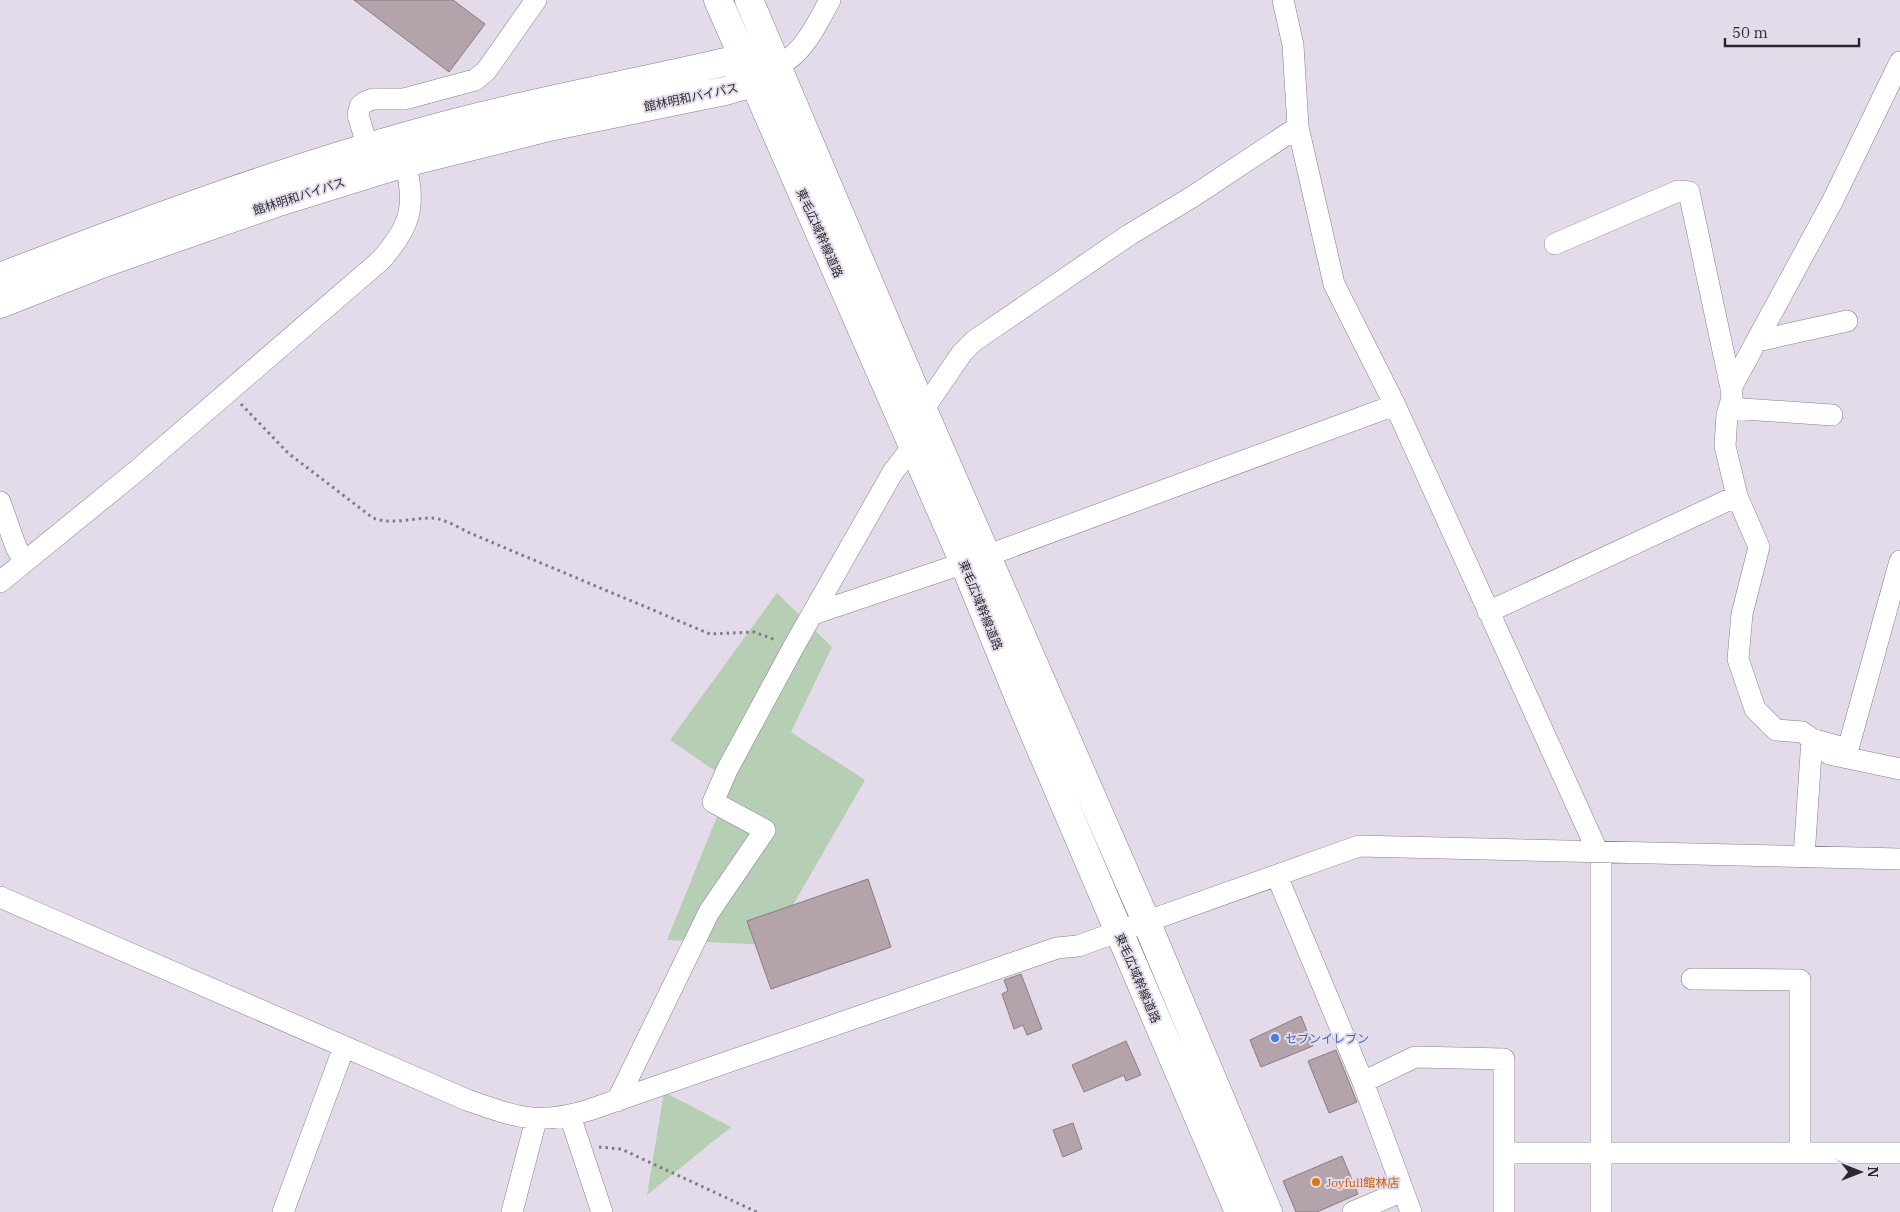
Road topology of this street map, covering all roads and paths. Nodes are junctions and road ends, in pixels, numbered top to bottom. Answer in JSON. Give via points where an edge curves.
{"nodes":[{"id":1,"x":536,"y":0,"type":"edge"},
{"id":2,"x":718,"y":0,"type":"edge"},
{"id":3,"x":749,"y":0,"type":"edge"},
{"id":4,"x":830,"y":0,"type":"edge"},
{"id":5,"x":1283,"y":0,"type":"edge"},
{"id":6,"x":742,"y":58,"type":"junction"},
{"id":7,"x":1900,"y":62,"type":"edge"},
{"id":8,"x":777,"y":66,"type":"junction"},
{"id":9,"x":753,"y":83,"type":"junction"},
{"id":10,"x":1298,"y":127,"type":"junction"},
{"id":11,"x":368,"y":148,"type":"junction"},
{"id":12,"x":405,"y":163,"type":"junction"},
{"id":13,"x":1555,"y":244,"type":"dead end"},
{"id":14,"x":0,"y":277,"type":"edge"},
{"id":15,"x":0,"y":304,"type":"edge"},
{"id":16,"x":1847,"y":321,"type":"dead end"},
{"id":17,"x":1757,"y":341,"type":"junction"},
{"id":18,"x":230,"y":392,"type":"junction"},
{"id":19,"x":1730,"y":398,"type":"junction"},
{"id":20,"x":1395,"y":405,"type":"junction"},
{"id":21,"x":923,"y":410,"type":"junction"},
{"id":22,"x":1832,"y":416,"type":"dead end"},
{"id":23,"x":913,"y":446,"type":"junction"},
{"id":24,"x":1737,"y":496,"type":"junction"},
{"id":25,"x":0,"y":502,"type":"edge"},
{"id":26,"x":975,"y":560,"type":"junction"},
{"id":27,"x":24,"y":561,"type":"junction"},
{"id":28,"x":1900,"y":561,"type":"edge"},
{"id":29,"x":0,"y":582,"type":"edge"},
{"id":30,"x":1488,"y":612,"type":"junction"},
{"id":31,"x":813,"y":614,"type":"junction"},
{"id":32,"x":794,"y":646,"type":"junction"},
{"id":33,"x":1811,"y":745,"type":"junction"},
{"id":34,"x":1900,"y":769,"type":"edge"},
{"id":35,"x":1599,"y":853,"type":"junction"},
{"id":36,"x":1804,"y":857,"type":"junction"},
{"id":37,"x":1900,"y":859,"type":"edge"},
{"id":38,"x":1277,"y":876,"type":"junction"},
{"id":39,"x":0,"y":897,"type":"edge"},
{"id":40,"x":1146,"y":921,"type":"junction"},
{"id":41,"x":1118,"y":932,"type":"junction"},
{"id":42,"x":1692,"y":979,"type":"dead end"},
{"id":43,"x":344,"y":1047,"type":"junction"},
{"id":44,"x":1363,"y":1082,"type":"junction"},
{"id":45,"x":617,"y":1101,"type":"junction"},
{"id":46,"x":570,"y":1116,"type":"junction"},
{"id":47,"x":536,"y":1120,"type":"junction"},
{"id":48,"x":579,"y":1145,"type":"junction"},
{"id":49,"x":1505,"y":1153,"type":"junction"},
{"id":50,"x":1600,"y":1153,"type":"junction"},
{"id":51,"x":1800,"y":1153,"type":"junction"},
{"id":52,"x":1900,"y":1153,"type":"edge"},
{"id":53,"x":1403,"y":1191,"type":"junction"},
{"id":54,"x":283,"y":1212,"type":"edge"},
{"id":55,"x":512,"y":1212,"type":"edge"},
{"id":56,"x":602,"y":1212,"type":"edge"},
{"id":57,"x":757,"y":1212,"type":"edge"},
{"id":58,"x":1238,"y":1212,"type":"edge"},
{"id":59,"x":1268,"y":1212,"type":"edge"},
{"id":60,"x":1353,"y":1212,"type":"edge"},
{"id":61,"x":1411,"y":1212,"type":"edge"},
{"id":62,"x":1504,"y":1212,"type":"edge"},
{"id":63,"x":1601,"y":1212,"type":"edge"}],
"edges":[{"from":1,"to":11,"type":"street","via":[[486,71],[476,80],[404,100],[373,99],[360,106],[358,115]]},
{"from":2,"to":6,"type":"highway","name":"東毛広域幹線道路"},
{"from":3,"to":8,"type":"highway","name":"東毛広域幹線道路"},
{"from":4,"to":8,"type":"street","via":[[800,49]]},
{"from":5,"to":10,"type":"street","via":[[1293,45]]},
{"from":6,"to":8,"type":"highway","name":"館林明和バイパス"},
{"from":6,"to":9,"type":"highway","name":"東毛広域幹線道路"},
{"from":6,"to":11,"type":"highway","name":"館林明和バイパス","via":[[545,100]]},
{"from":7,"to":17,"type":"street","via":[[1832,202]]},
{"from":8,"to":9,"type":"highway","name":"館林明和バイパス"},
{"from":8,"to":21,"type":"highway","name":"東毛広域幹線道路"},
{"from":9,"to":12,"type":"highway","name":"館林明和バイパス","via":[[549,127]]},
{"from":9,"to":23,"type":"highway","name":"東毛広域幹線道路"},
{"from":10,"to":20,"type":"street","via":[[1334,284]]},
{"from":10,"to":21,"type":"street","via":[[1192,198],[1129,235],[974,341],[962,353]]},
{"from":11,"to":14,"type":"highway","name":"館林明和バイパス","via":[[98,239]]},
{"from":12,"to":15,"type":"highway","name":"館林明和バイパス","via":[[131,254]]},
{"from":12,"to":18,"type":"street","via":[[412,188],[410,212],[404,231],[394,245]]},
{"from":13,"to":19,"type":"street","via":[[1678,191],[1689,192]]},
{"from":16,"to":17,"type":"street"},
{"from":17,"to":19,"type":"street"},
{"from":18,"to":27,"type":"street"},
{"from":18,"to":32,"type":"path","via":[[288,453],[373,518],[382,521],[444,520],[710,634],[754,632]]},
{"from":19,"to":22,"type":"street"},
{"from":19,"to":24,"type":"street","via":[[1725,446]]},
{"from":20,"to":26,"type":"street"},
{"from":20,"to":30,"type":"street"},
{"from":21,"to":26,"type":"highway","name":"東毛広域幹線道路"},
{"from":23,"to":26,"type":"highway","name":"東毛広域幹線道路"},
{"from":23,"to":31,"type":"street","via":[[893,472]]},
{"from":24,"to":30,"type":"street"},
{"from":24,"to":33,"type":"street","via":[[1759,547],[1742,614],[1738,659],[1755,709],[1776,730],[1802,732]]},
{"from":25,"to":27,"type":"street"},
{"from":26,"to":31,"type":"street"},
{"from":26,"to":40,"type":"highway","name":"東毛広域幹線道路"},
{"from":26,"to":41,"type":"highway","name":"東毛広域幹線道路"},
{"from":27,"to":29,"type":"street"},
{"from":28,"to":33,"type":"street","via":[[1848,749]]},
{"from":30,"to":35,"type":"street"},
{"from":31,"to":32,"type":"street"},
{"from":32,"to":45,"type":"street","via":[[713,802],[765,830],[709,912]]},
{"from":33,"to":34,"type":"street"},
{"from":33,"to":36,"type":"street"},
{"from":35,"to":36,"type":"street"},
{"from":35,"to":38,"type":"street","via":[[1359,846]]},
{"from":35,"to":50,"type":"street"},
{"from":36,"to":37,"type":"street"},
{"from":38,"to":40,"type":"street"},
{"from":38,"to":44,"type":"street"},
{"from":39,"to":43,"type":"street"},
{"from":40,"to":41,"type":"street"},
{"from":40,"to":59,"type":"highway","name":"東毛広域幹線道路"},
{"from":41,"to":45,"type":"street","via":[[1078,946],[1035,955]]},
{"from":41,"to":58,"type":"highway","name":"東毛広域幹線道路"},
{"from":42,"to":51,"type":"street","via":[[1800,980]]},
{"from":43,"to":47,"type":"street","via":[[468,1100]]},
{"from":43,"to":54,"type":"street"},
{"from":44,"to":49,"type":"street","via":[[1415,1057],[1504,1059]]},
{"from":44,"to":53,"type":"street"},
{"from":45,"to":46,"type":"street"},
{"from":46,"to":47,"type":"street"},
{"from":46,"to":48,"type":"street"},
{"from":47,"to":55,"type":"street"},
{"from":48,"to":56,"type":"street"},
{"from":48,"to":57,"type":"path","via":[[621,1149]]},
{"from":49,"to":50,"type":"street"},
{"from":49,"to":62,"type":"street"},
{"from":50,"to":51,"type":"street"},
{"from":50,"to":63,"type":"street"},
{"from":51,"to":52,"type":"street"},
{"from":53,"to":60,"type":"street"},
{"from":53,"to":61,"type":"street"}]}
